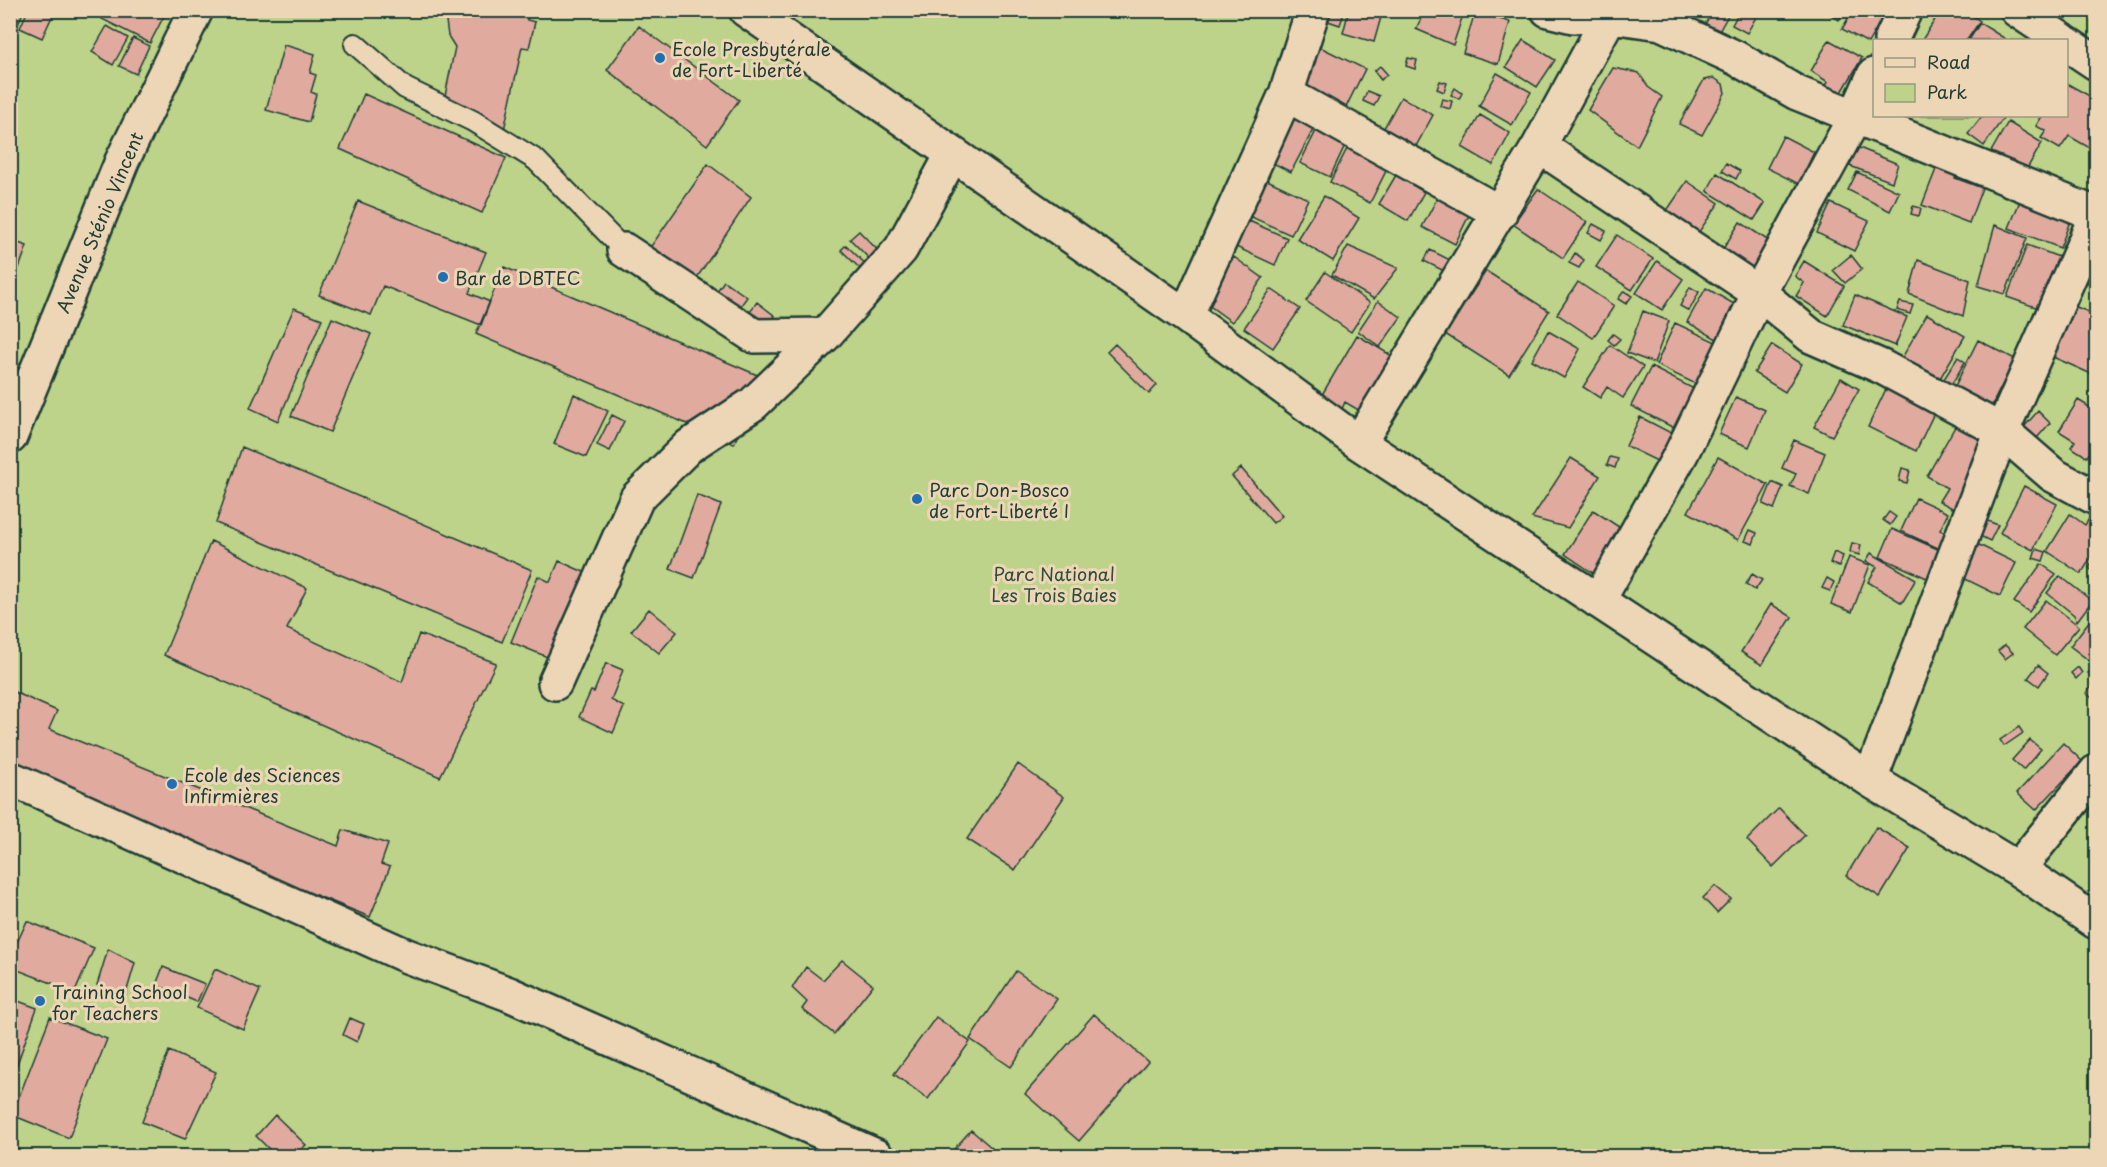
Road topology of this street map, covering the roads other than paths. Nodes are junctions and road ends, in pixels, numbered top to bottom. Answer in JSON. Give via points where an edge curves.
{"nodes":[{"id":1,"x":196,"y":10,"type":"edge"},
{"id":2,"x":746,"y":10,"type":"edge"},
{"id":3,"x":1313,"y":10,"type":"edge"},
{"id":4,"x":1548,"y":10,"type":"edge"},
{"id":5,"x":1905,"y":10,"type":"edge"},
{"id":6,"x":2017,"y":10,"type":"edge"},
{"id":7,"x":1612,"y":13,"type":"edge"},
{"id":8,"x":1891,"y":39,"type":"edge"},
{"id":9,"x":2060,"y":39,"type":"edge"},
{"id":10,"x":355,"y":44,"type":"dead end"},
{"id":11,"x":2068,"y":44,"type":"edge"},
{"id":12,"x":2097,"y":63,"type":"edge"},
{"id":13,"x":1873,"y":79,"type":"edge"},
{"id":14,"x":1286,"y":94,"type":"junction"},
{"id":15,"x":1855,"y":117,"type":"junction"},
{"id":16,"x":1539,"y":146,"type":"junction"},
{"id":17,"x":952,"y":155,"type":"junction"},
{"id":18,"x":1500,"y":213,"type":"junction"},
{"id":19,"x":2097,"y":215,"type":"edge"},
{"id":20,"x":624,"y":250,"type":"joint"},
{"id":21,"x":1759,"y":292,"type":"junction"},
{"id":22,"x":1186,"y":316,"type":"junction"},
{"id":23,"x":825,"y":334,"type":"junction"},
{"id":24,"x":2001,"y":431,"type":"junction"},
{"id":25,"x":10,"y":437,"type":"edge"},
{"id":26,"x":1359,"y":443,"type":"junction"},
{"id":27,"x":2097,"y":498,"type":"edge"},
{"id":28,"x":1598,"y":601,"type":"junction"},
{"id":29,"x":555,"y":683,"type":"dead end"},
{"id":30,"x":2097,"y":772,"type":"edge"},
{"id":31,"x":10,"y":778,"type":"edge"},
{"id":32,"x":1870,"y":780,"type":"junction"},
{"id":33,"x":2018,"y":869,"type":"junction"},
{"id":34,"x":2097,"y":922,"type":"edge"},
{"id":35,"x":876,"y":1156,"type":"edge"}],
"edges":[{"from":1,"to":25,"type":"street","name":"Avenue Sténio Vincent","via":[[122,161]]},
{"from":2,"to":17,"type":"street"},
{"from":3,"to":14,"type":"street"},
{"from":4,"to":7,"type":"street","via":[[1573,16]]},
{"from":5,"to":8,"type":"street"},
{"from":6,"to":9,"type":"street"},
{"from":7,"to":15,"type":"street","via":[[1661,23],[1736,58],[1797,93]]},
{"from":7,"to":16,"type":"street"},
{"from":10,"to":20,"type":"lane","via":[[405,88],[473,121],[536,160]]},
{"from":11,"to":12,"type":"street"},
{"from":13,"to":15,"type":"street"},
{"from":14,"to":18,"type":"street"},
{"from":14,"to":22,"type":"street"},
{"from":15,"to":19,"type":"street"},
{"from":15,"to":21,"type":"street"},
{"from":16,"to":18,"type":"street"},
{"from":16,"to":21,"type":"street"},
{"from":17,"to":22,"type":"street"},
{"from":17,"to":23,"type":"street","via":[[901,249]]},
{"from":18,"to":26,"type":"street"},
{"from":19,"to":24,"type":"street"},
{"from":20,"to":23,"type":"street","via":[[754,336]]},
{"from":21,"to":24,"type":"street","via":[[1811,336],[1882,367]]},
{"from":21,"to":28,"type":"street","via":[[1681,454]]},
{"from":22,"to":26,"type":"street"},
{"from":23,"to":29,"type":"street","via":[[753,404],[689,446],[637,498]]},
{"from":24,"to":27,"type":"street","via":[[2053,475]]},
{"from":24,"to":32,"type":"street"},
{"from":26,"to":28,"type":"street"},
{"from":28,"to":32,"type":"street"},
{"from":30,"to":33,"type":"street"},
{"from":31,"to":35,"type":"street","via":[[406,956],[509,994]]},
{"from":32,"to":33,"type":"street"},
{"from":33,"to":34,"type":"street"}]}
